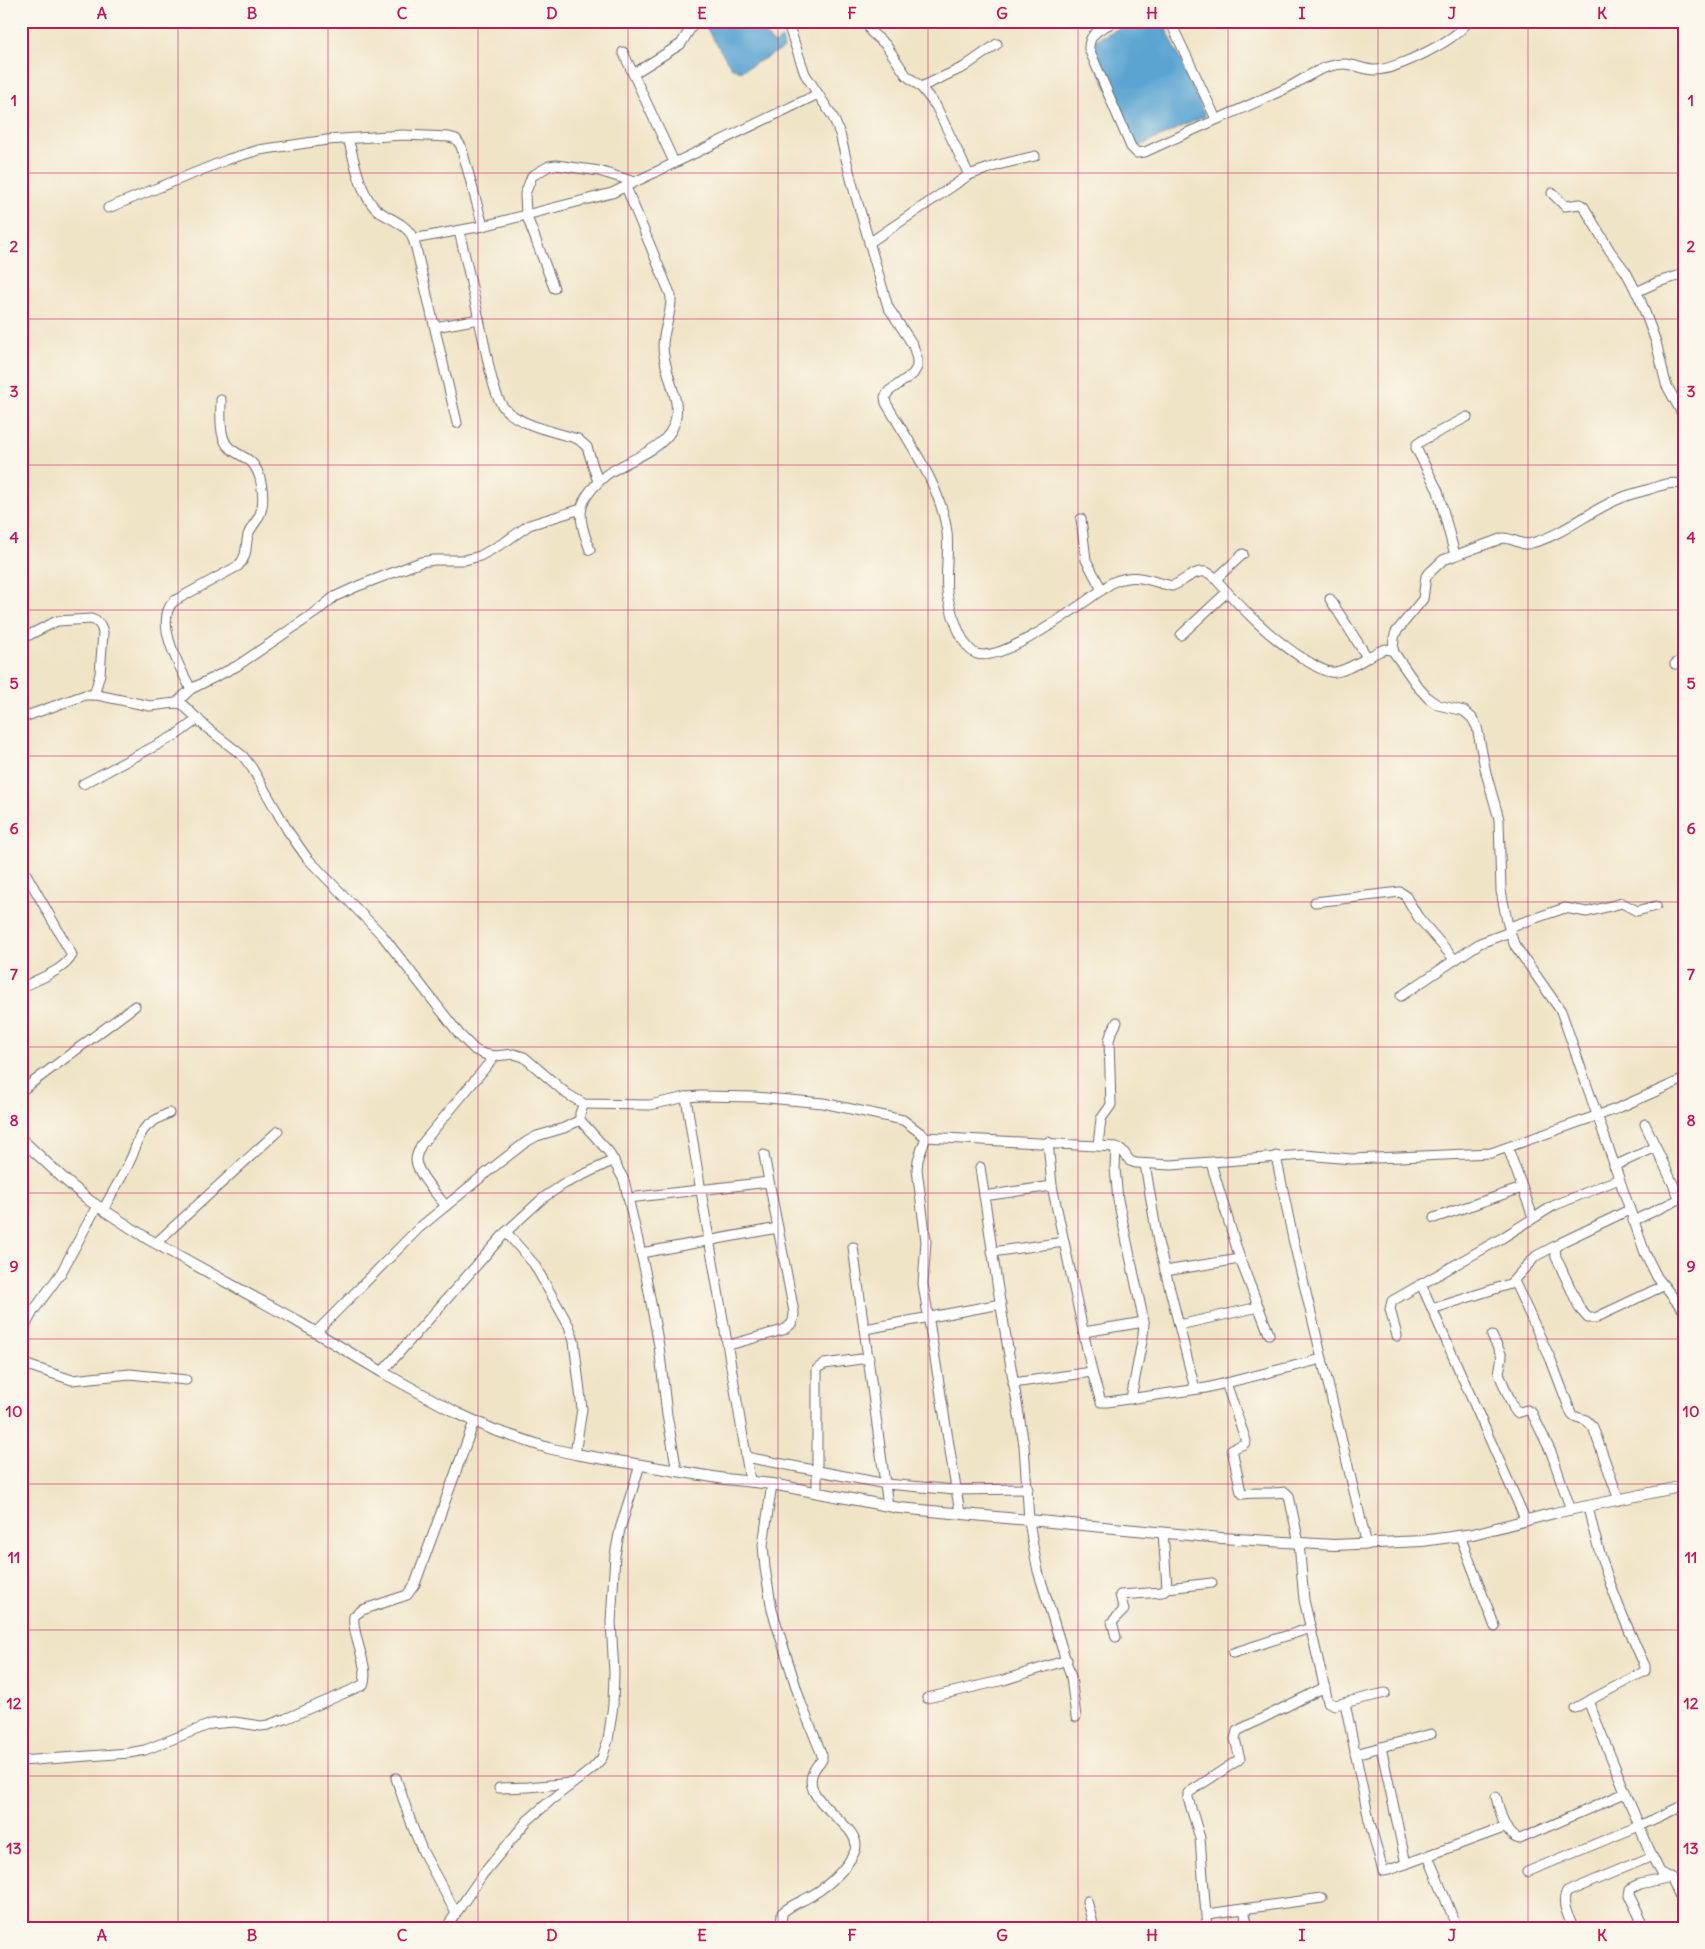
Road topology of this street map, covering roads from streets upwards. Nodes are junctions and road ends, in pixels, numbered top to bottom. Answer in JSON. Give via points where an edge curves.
{"nodes":[{"id":1,"x":695,"y":21,"type":"edge"},
{"id":2,"x":787,"y":21,"type":"edge"},
{"id":3,"x":866,"y":21,"type":"edge"},
{"id":4,"x":1116,"y":21,"type":"edge"},
{"id":5,"x":1170,"y":21,"type":"edge"},
{"id":6,"x":1468,"y":21,"type":"edge"},
{"id":7,"x":997,"y":44,"type":"dead end"},
{"id":8,"x":623,"y":52,"type":"dead end"},
{"id":9,"x":633,"y":74,"type":"junction"},
{"id":10,"x":921,"y":88,"type":"junction"},
{"id":11,"x":818,"y":94,"type":"junction"},
{"id":12,"x":1216,"y":119,"type":"junction"},
{"id":13,"x":348,"y":139,"type":"junction"},
{"id":14,"x":1035,"y":156,"type":"dead end"},
{"id":15,"x":674,"y":162,"type":"junction"},
{"id":16,"x":969,"y":175,"type":"junction"},
{"id":17,"x":635,"y":182,"type":"junction"},
{"id":18,"x":626,"y":187,"type":"junction"},
{"id":19,"x":1552,"y":193,"type":"dead end"},
{"id":20,"x":108,"y":208,"type":"dead end"},
{"id":21,"x":526,"y":214,"type":"junction"},
{"id":22,"x":482,"y":226,"type":"junction"},
{"id":23,"x":459,"y":231,"type":"junction"},
{"id":24,"x":413,"y":239,"type":"junction"},
{"id":25,"x":869,"y":243,"type":"junction"},
{"id":26,"x":1684,"y":274,"type":"edge"},
{"id":27,"x":554,"y":288,"type":"dead end"},
{"id":28,"x":1636,"y":292,"type":"junction"},
{"id":29,"x":479,"y":318,"type":"junction"},
{"id":30,"x":435,"y":327,"type":"junction"},
{"id":31,"x":221,"y":400,"type":"dead end"},
{"id":32,"x":1467,"y":417,"type":"dead end"},
{"id":33,"x":1684,"y":417,"type":"edge"},
{"id":34,"x":457,"y":423,"type":"dead end"},
{"id":35,"x":598,"y":482,"type":"junction"},
{"id":36,"x":1683,"y":484,"type":"edge"},
{"id":37,"x":581,"y":509,"type":"junction"},
{"id":38,"x":1081,"y":519,"type":"dead end"},
{"id":39,"x":590,"y":550,"type":"dead end"},
{"id":40,"x":1243,"y":554,"type":"dead end"},
{"id":41,"x":1455,"y":555,"type":"junction"},
{"id":42,"x":1216,"y":579,"type":"junction"},
{"id":43,"x":1102,"y":590,"type":"junction"},
{"id":44,"x":1228,"y":592,"type":"junction"},
{"id":45,"x":1330,"y":599,"type":"dead end"},
{"id":46,"x":1181,"y":635,"type":"dead end"},
{"id":47,"x":21,"y":639,"type":"edge"},
{"id":48,"x":1393,"y":651,"type":"junction"},
{"id":49,"x":1367,"y":657,"type":"junction"},
{"id":50,"x":1684,"y":659,"type":"edge"},
{"id":51,"x":1675,"y":664,"type":"dead end"},
{"id":52,"x":191,"y":689,"type":"junction"},
{"id":53,"x":94,"y":695,"type":"junction"},
{"id":54,"x":176,"y":703,"type":"junction"},
{"id":55,"x":21,"y":718,"type":"edge"},
{"id":56,"x":198,"y":719,"type":"junction"},
{"id":57,"x":83,"y":784,"type":"dead end"},
{"id":58,"x":21,"y":865,"type":"edge"},
{"id":59,"x":1316,"y":902,"type":"dead end"},
{"id":60,"x":1656,"y":906,"type":"dead end"},
{"id":61,"x":1510,"y":929,"type":"junction"},
{"id":62,"x":1455,"y":960,"type":"junction"},
{"id":63,"x":21,"y":988,"type":"edge"},
{"id":64,"x":1401,"y":996,"type":"dead end"},
{"id":65,"x":135,"y":1006,"type":"dead end"},
{"id":66,"x":1117,"y":1022,"type":"dead end"},
{"id":67,"x":496,"y":1056,"type":"junction"},
{"id":68,"x":1684,"y":1080,"type":"edge"},
{"id":69,"x":21,"y":1091,"type":"edge"},
{"id":70,"x":686,"y":1097,"type":"junction"},
{"id":71,"x":584,"y":1104,"type":"junction"},
{"id":72,"x":169,"y":1113,"type":"dead end"},
{"id":73,"x":1597,"y":1116,"type":"junction"},
{"id":74,"x":580,"y":1120,"type":"junction"},
{"id":75,"x":1646,"y":1124,"type":"dead end"},
{"id":76,"x":278,"y":1131,"type":"dead end"},
{"id":77,"x":926,"y":1138,"type":"junction"},
{"id":78,"x":1048,"y":1142,"type":"junction"},
{"id":79,"x":23,"y":1144,"type":"edge"},
{"id":80,"x":1098,"y":1146,"type":"junction"},
{"id":81,"x":1116,"y":1147,"type":"junction"},
{"id":82,"x":1656,"y":1147,"type":"junction"},
{"id":83,"x":1508,"y":1148,"type":"junction"},
{"id":84,"x":764,"y":1155,"type":"dead end"},
{"id":85,"x":1276,"y":1156,"type":"junction"},
{"id":86,"x":614,"y":1160,"type":"junction"},
{"id":87,"x":1211,"y":1163,"type":"junction"},
{"id":88,"x":1145,"y":1164,"type":"junction"},
{"id":89,"x":1614,"y":1166,"type":"junction"},
{"id":90,"x":980,"y":1167,"type":"dead end"},
{"id":91,"x":1619,"y":1179,"type":"junction"},
{"id":92,"x":769,"y":1182,"type":"junction"},
{"id":93,"x":1052,"y":1186,"type":"junction"},
{"id":94,"x":1522,"y":1188,"type":"junction"},
{"id":95,"x":700,"y":1190,"type":"junction"},
{"id":96,"x":984,"y":1196,"type":"junction"},
{"id":97,"x":628,"y":1198,"type":"junction"},
{"id":98,"x":1682,"y":1198,"type":"edge"},
{"id":99,"x":446,"y":1206,"type":"junction"},
{"id":100,"x":100,"y":1208,"type":"junction"},
{"id":101,"x":1629,"y":1210,"type":"junction"},
{"id":102,"x":1532,"y":1217,"type":"junction"},
{"id":103,"x":1434,"y":1218,"type":"dead end"},
{"id":104,"x":1633,"y":1221,"type":"junction"},
{"id":105,"x":778,"y":1228,"type":"junction"},
{"id":106,"x":506,"y":1232,"type":"junction"},
{"id":107,"x":709,"y":1241,"type":"junction"},
{"id":108,"x":1064,"y":1242,"type":"junction"},
{"id":109,"x":156,"y":1244,"type":"junction"},
{"id":110,"x":1558,"y":1245,"type":"junction"},
{"id":111,"x":853,"y":1247,"type":"dead end"},
{"id":112,"x":992,"y":1252,"type":"junction"},
{"id":113,"x":641,"y":1253,"type":"junction"},
{"id":114,"x":1240,"y":1259,"type":"junction"},
{"id":115,"x":1165,"y":1270,"type":"junction"},
{"id":116,"x":1514,"y":1281,"type":"junction"},
{"id":117,"x":1421,"y":1284,"type":"junction"},
{"id":118,"x":1663,"y":1286,"type":"junction"},
{"id":119,"x":1001,"y":1304,"type":"junction"},
{"id":120,"x":1259,"y":1307,"type":"junction"},
{"id":121,"x":1432,"y":1308,"type":"junction"},
{"id":122,"x":1684,"y":1311,"type":"edge"},
{"id":123,"x":929,"y":1317,"type":"junction"},
{"id":124,"x":1144,"y":1322,"type":"junction"},
{"id":125,"x":1179,"y":1325,"type":"junction"},
{"id":126,"x":865,"y":1329,"type":"junction"},
{"id":127,"x":316,"y":1332,"type":"junction"},
{"id":128,"x":1084,"y":1332,"type":"junction"},
{"id":129,"x":21,"y":1333,"type":"edge"},
{"id":130,"x":1269,"y":1334,"type":"dead end"},
{"id":131,"x":1396,"y":1336,"type":"dead end"},
{"id":132,"x":1492,"y":1336,"type":"dead end"},
{"id":133,"x":729,"y":1345,"type":"junction"},
{"id":134,"x":869,"y":1358,"type":"junction"},
{"id":135,"x":1322,"y":1358,"type":"junction"},
{"id":136,"x":21,"y":1363,"type":"edge"},
{"id":137,"x":382,"y":1372,"type":"junction"},
{"id":138,"x":1092,"y":1372,"type":"junction"},
{"id":139,"x":186,"y":1380,"type":"dead end"},
{"id":140,"x":1013,"y":1383,"type":"junction"},
{"id":141,"x":1226,"y":1383,"type":"junction"},
{"id":142,"x":1195,"y":1389,"type":"junction"},
{"id":143,"x":1131,"y":1399,"type":"junction"},
{"id":144,"x":474,"y":1422,"type":"junction"},
{"id":145,"x":575,"y":1454,"type":"junction"},
{"id":146,"x":746,"y":1456,"type":"junction"},
{"id":147,"x":640,"y":1465,"type":"junction"},
{"id":148,"x":677,"y":1471,"type":"junction"},
{"id":149,"x":817,"y":1472,"type":"junction"},
{"id":150,"x":750,"y":1481,"type":"junction"},
{"id":151,"x":772,"y":1484,"type":"junction"},
{"id":152,"x":886,"y":1484,"type":"junction"},
{"id":153,"x":1684,"y":1486,"type":"edge"},
{"id":154,"x":1028,"y":1489,"type":"junction"},
{"id":155,"x":956,"y":1490,"type":"junction"},
{"id":156,"x":817,"y":1493,"type":"junction"},
{"id":157,"x":1620,"y":1500,"type":"junction"},
{"id":158,"x":888,"y":1506,"type":"junction"},
{"id":159,"x":1588,"y":1506,"type":"junction"},
{"id":160,"x":1571,"y":1510,"type":"junction"},
{"id":161,"x":960,"y":1513,"type":"junction"},
{"id":162,"x":1029,"y":1520,"type":"junction"},
{"id":163,"x":1526,"y":1521,"type":"junction"},
{"id":164,"x":1163,"y":1532,"type":"junction"},
{"id":165,"x":1460,"y":1536,"type":"junction"},
{"id":166,"x":1299,"y":1543,"type":"junction"},
{"id":167,"x":1368,"y":1545,"type":"junction"},
{"id":168,"x":1212,"y":1583,"type":"dead end"},
{"id":169,"x":1167,"y":1588,"type":"junction"},
{"id":170,"x":1496,"y":1627,"type":"dead end"},
{"id":171,"x":1311,"y":1628,"type":"junction"},
{"id":172,"x":1116,"y":1637,"type":"dead end"},
{"id":173,"x":1232,"y":1653,"type":"dead end"},
{"id":174,"x":1066,"y":1660,"type":"junction"},
{"id":175,"x":1325,"y":1687,"type":"junction"},
{"id":176,"x":1385,"y":1693,"type":"dead end"},
{"id":177,"x":927,"y":1698,"type":"dead end"},
{"id":178,"x":1588,"y":1701,"type":"junction"},
{"id":179,"x":1345,"y":1702,"type":"junction"},
{"id":180,"x":1575,"y":1708,"type":"dead end"},
{"id":181,"x":1076,"y":1717,"type":"dead end"},
{"id":182,"x":1431,"y":1734,"type":"dead end"},
{"id":183,"x":1381,"y":1747,"type":"junction"},
{"id":184,"x":1355,"y":1754,"type":"junction"},
{"id":185,"x":21,"y":1761,"type":"edge"},
{"id":186,"x":396,"y":1778,"type":"dead end"},
{"id":187,"x":572,"y":1783,"type":"junction"},
{"id":188,"x":498,"y":1788,"type":"dead end"},
{"id":189,"x":1625,"y":1793,"type":"junction"},
{"id":190,"x":1496,"y":1797,"type":"dead end"},
{"id":191,"x":1684,"y":1806,"type":"edge"},
{"id":192,"x":1639,"y":1826,"type":"junction"},
{"id":193,"x":1506,"y":1827,"type":"junction"},
{"id":194,"x":1428,"y":1856,"type":"junction"},
{"id":195,"x":1652,"y":1856,"type":"junction"},
{"id":196,"x":1406,"y":1864,"type":"junction"},
{"id":197,"x":1527,"y":1872,"type":"dead end"},
{"id":198,"x":1684,"y":1878,"type":"edge"},
{"id":199,"x":1672,"y":1880,"type":"junction"},
{"id":200,"x":1322,"y":1898,"type":"dead end"},
{"id":201,"x":1088,"y":1901,"type":"dead end"},
{"id":202,"x":1684,"y":1906,"type":"edge"},
{"id":203,"x":1244,"y":1909,"type":"junction"},
{"id":204,"x":456,"y":1913,"type":"junction"},
{"id":205,"x":1206,"y":1914,"type":"junction"},
{"id":206,"x":446,"y":1928,"type":"edge"},
{"id":207,"x":782,"y":1928,"type":"edge"},
{"id":208,"x":1094,"y":1928,"type":"edge"},
{"id":209,"x":1207,"y":1928,"type":"edge"},
{"id":210,"x":1248,"y":1928,"type":"edge"},
{"id":211,"x":1457,"y":1928,"type":"edge"},
{"id":212,"x":1574,"y":1928,"type":"edge"},
{"id":213,"x":1645,"y":1928,"type":"edge"}],
"edges":[{"from":1,"to":9,"type":"street","via":[[681,44]]},
{"from":2,"to":11,"type":"street","via":[[805,74]]},
{"from":3,"to":10,"type":"street","via":[[871,32],[886,45],[906,75]]},
{"from":4,"to":12,"type":"street","via":[[1093,35],[1089,49],[1131,147],[1137,153]]},
{"from":5,"to":12,"type":"street"},
{"from":6,"to":12,"type":"street","via":[[1448,41],[1395,65],[1379,70],[1349,63],[1330,66]]},
{"from":7,"to":10,"type":"street","via":[[969,64]]},
{"from":8,"to":9,"type":"street"},
{"from":9,"to":15,"type":"street"},
{"from":10,"to":16,"type":"street","via":[[936,106]]},
{"from":11,"to":15,"type":"street"},
{"from":11,"to":25,"type":"street","via":[[840,134]]},
{"from":13,"to":20,"type":"street","via":[[259,150]]},
{"from":13,"to":22,"type":"street","via":[[403,134],[456,139],[462,146]]},
{"from":13,"to":24,"type":"street","via":[[365,192],[374,207],[410,232]]},
{"from":14,"to":16,"type":"street"},
{"from":15,"to":17,"type":"street"},
{"from":16,"to":25,"type":"street"},
{"from":17,"to":18,"type":"street"},
{"from":17,"to":21,"type":"street","via":[[599,171],[549,166],[532,176],[528,183]]},
{"from":18,"to":21,"type":"street"},
{"from":18,"to":35,"type":"street","via":[[671,296],[672,308],[663,344],[676,416],[663,442],[618,466]]},
{"from":19,"to":28,"type":"street","via":[[1565,206],[1580,204],[1584,207]]},
{"from":21,"to":22,"type":"street"},
{"from":21,"to":27,"type":"street"},
{"from":22,"to":23,"type":"street"},
{"from":23,"to":24,"type":"street"},
{"from":23,"to":29,"type":"street"},
{"from":24,"to":30,"type":"street"},
{"from":25,"to":43,"type":"street","via":[[888,307],[913,345],[917,359],[917,367],[889,391],[886,403],[922,463],[943,511],[947,527],[948,597],[965,642],[978,654],[1010,649]]},
{"from":26,"to":28,"type":"street"},
{"from":28,"to":33,"type":"street","via":[[1656,342],[1666,384]]},
{"from":29,"to":30,"type":"street"},
{"from":29,"to":35,"type":"street","via":[[503,407],[512,416],[584,443]]},
{"from":30,"to":34,"type":"street"},
{"from":31,"to":52,"type":"street","via":[[224,439],[228,446],[254,464],[259,477],[261,511],[248,535],[243,561],[174,601],[166,613],[176,659]]},
{"from":32,"to":41,"type":"street","via":[[1423,440],[1416,448],[1438,491]]},
{"from":35,"to":37,"type":"street"},
{"from":36,"to":41,"type":"street","via":[[1666,484],[1621,497],[1559,533],[1530,544],[1503,538]]},
{"from":37,"to":39,"type":"street","via":[[580,521]]},
{"from":37,"to":52,"type":"street","via":[[529,525],[480,556],[421,562],[334,597],[237,666]]},
{"from":38,"to":43,"type":"street","via":[[1086,560]]},
{"from":40,"to":42,"type":"street"},
{"from":41,"to":48,"type":"street","via":[[1443,560],[1426,576],[1423,599],[1396,632]]},
{"from":42,"to":43,"type":"street","via":[[1208,572],[1200,571],[1172,586],[1136,576],[1126,577]]},
{"from":42,"to":44,"type":"street"},
{"from":44,"to":46,"type":"street"},
{"from":44,"to":49,"type":"street","via":[[1278,641],[1320,669],[1341,671]]},
{"from":45,"to":49,"type":"street"},
{"from":47,"to":53,"type":"street","via":[[57,621],[96,621],[103,629],[100,674]]},
{"from":48,"to":49,"type":"street","via":[[1386,649]]},
{"from":48,"to":61,"type":"street","via":[[1429,700],[1464,711],[1477,727],[1499,819],[1501,892]]},
{"from":50,"to":51,"type":"street"},
{"from":52,"to":54,"type":"street"},
{"from":53,"to":54,"type":"street","via":[[150,706]]},
{"from":53,"to":55,"type":"street","via":[[69,700]]},
{"from":54,"to":56,"type":"street","via":[[182,704]]},
{"from":56,"to":57,"type":"street","via":[[176,735]]},
{"from":56,"to":67,"type":"street","via":[[243,756],[307,858],[382,934],[460,1035],[475,1050]]},
{"from":58,"to":63,"type":"street","via":[[72,955],[58,969]]},
{"from":59,"to":62,"type":"street","via":[[1400,892]]},
{"from":60,"to":61,"type":"street","via":[[1637,911],[1622,903],[1587,912],[1564,908]]},
{"from":61,"to":62,"type":"street","via":[[1480,943]]},
{"from":61,"to":73,"type":"street","via":[[1514,944],[1561,1011]]},
{"from":62,"to":64,"type":"street"},
{"from":65,"to":69,"type":"street"},
{"from":66,"to":80,"type":"street","via":[[1109,1040],[1112,1105],[1101,1120]]},
{"from":67,"to":71,"type":"street","via":[[514,1054],[524,1057],[567,1094]]},
{"from":67,"to":99,"type":"street","via":[[417,1152],[418,1168]]},
{"from":68,"to":73,"type":"street"},
{"from":70,"to":71,"type":"street","via":[[650,1105]]},
{"from":70,"to":77,"type":"street","via":[[755,1097],[823,1103],[903,1120]]},
{"from":70,"to":95,"type":"street"},
{"from":71,"to":74,"type":"street"},
{"from":72,"to":100,"type":"street","via":[[150,1122],[142,1131],[128,1165]]},
{"from":73,"to":83,"type":"street"},
{"from":73,"to":89,"type":"street"},
{"from":74,"to":86,"type":"street"},
{"from":74,"to":99,"type":"street","via":[[526,1142]]},
{"from":75,"to":82,"type":"street"},
{"from":76,"to":109,"type":"street"},
{"from":77,"to":78,"type":"street"},
{"from":77,"to":123,"type":"street","via":[[917,1169],[926,1241],[923,1284]]},
{"from":78,"to":80,"type":"street"},
{"from":78,"to":93,"type":"street"},
{"from":79,"to":100,"type":"street"},
{"from":80,"to":81,"type":"street"},
{"from":81,"to":88,"type":"street","via":[[1130,1161]]},
{"from":81,"to":124,"type":"street","via":[[1118,1200]]},
{"from":82,"to":89,"type":"street"},
{"from":82,"to":98,"type":"street"},
{"from":83,"to":85,"type":"street","via":[[1491,1153],[1352,1159]]},
{"from":83,"to":94,"type":"street"},
{"from":84,"to":92,"type":"street"},
{"from":85,"to":87,"type":"street"},
{"from":85,"to":135,"type":"street"},
{"from":86,"to":97,"type":"street"},
{"from":86,"to":106,"type":"street","via":[[543,1198]]},
{"from":87,"to":88,"type":"street"},
{"from":87,"to":114,"type":"street"},
{"from":88,"to":115,"type":"street"},
{"from":89,"to":91,"type":"street"},
{"from":90,"to":96,"type":"street"},
{"from":91,"to":101,"type":"street"},
{"from":91,"to":102,"type":"street"},
{"from":92,"to":95,"type":"street"},
{"from":92,"to":105,"type":"street"},
{"from":93,"to":96,"type":"street"},
{"from":93,"to":108,"type":"street"},
{"from":94,"to":102,"type":"street"},
{"from":94,"to":103,"type":"street"},
{"from":95,"to":97,"type":"street"},
{"from":95,"to":107,"type":"street"},
{"from":96,"to":112,"type":"street"},
{"from":97,"to":113,"type":"street"},
{"from":98,"to":104,"type":"street"},
{"from":99,"to":127,"type":"street","via":[[419,1228]]},
{"from":100,"to":109,"type":"street"},
{"from":100,"to":129,"type":"street"},
{"from":101,"to":104,"type":"street"},
{"from":101,"to":110,"type":"street"},
{"from":102,"to":117,"type":"street"},
{"from":104,"to":118,"type":"street","via":[[1651,1266]]},
{"from":105,"to":107,"type":"street"},
{"from":105,"to":133,"type":"street","via":[[794,1320],[783,1330]]},
{"from":106,"to":137,"type":"street"},
{"from":106,"to":145,"type":"street","via":[[534,1264],[574,1341],[582,1409]]},
{"from":107,"to":113,"type":"street"},
{"from":107,"to":133,"type":"street"},
{"from":108,"to":112,"type":"street"},
{"from":108,"to":128,"type":"street"},
{"from":109,"to":127,"type":"street"},
{"from":110,"to":116,"type":"street","via":[[1536,1256]]},
{"from":110,"to":118,"type":"street","via":[[1556,1257],[1580,1309],[1588,1318],[1595,1318]]},
{"from":111,"to":126,"type":"street"},
{"from":112,"to":119,"type":"street"},
{"from":113,"to":148,"type":"street","via":[[659,1346]]},
{"from":114,"to":115,"type":"street"},
{"from":114,"to":120,"type":"street"},
{"from":115,"to":125,"type":"street"},
{"from":116,"to":121,"type":"street","via":[[1492,1291]]},
{"from":116,"to":157,"type":"street","via":[[1551,1360],[1571,1413],[1588,1421],[1592,1427]]},
{"from":117,"to":121,"type":"street"},
{"from":117,"to":131,"type":"street","via":[[1390,1304]]},
{"from":118,"to":122,"type":"street"},
{"from":119,"to":123,"type":"street"},
{"from":119,"to":140,"type":"street"},
{"from":120,"to":125,"type":"street"},
{"from":120,"to":130,"type":"street"},
{"from":121,"to":163,"type":"street"},
{"from":123,"to":126,"type":"street"},
{"from":123,"to":155,"type":"street"},
{"from":124,"to":128,"type":"street"},
{"from":124,"to":143,"type":"street"},
{"from":125,"to":142,"type":"street"},
{"from":126,"to":134,"type":"street"},
{"from":127,"to":137,"type":"street"},
{"from":128,"to":138,"type":"street"},
{"from":132,"to":160,"type":"street","via":[[1502,1356],[1499,1374],[1514,1410],[1532,1413]]},
{"from":133,"to":146,"type":"street"},
{"from":134,"to":149,"type":"street","via":[[824,1364],[815,1372]]},
{"from":134,"to":152,"type":"street"},
{"from":135,"to":141,"type":"street"},
{"from":135,"to":167,"type":"street"},
{"from":136,"to":139,"type":"street","via":[[72,1380],[130,1374]]},
{"from":137,"to":144,"type":"street"},
{"from":138,"to":140,"type":"street"},
{"from":138,"to":143,"type":"street","via":[[1101,1402]]},
{"from":140,"to":154,"type":"street"},
{"from":141,"to":142,"type":"street"},
{"from":141,"to":166,"type":"street","via":[[1246,1441],[1232,1449],[1241,1492],[1287,1493]]},
{"from":142,"to":143,"type":"street"},
{"from":144,"to":145,"type":"street"},
{"from":144,"to":185,"type":"street","via":[[410,1591],[354,1616],[365,1675],[363,1685],[286,1719],[261,1726],[234,1722],[211,1724],[145,1750]]},
{"from":145,"to":147,"type":"street"},
{"from":146,"to":149,"type":"street"},
{"from":146,"to":150,"type":"street"},
{"from":147,"to":148,"type":"street"},
{"from":147,"to":187,"type":"street","via":[[615,1555],[611,1622],[614,1686],[608,1740],[598,1763]]},
{"from":148,"to":150,"type":"street"},
{"from":149,"to":152,"type":"street"},
{"from":149,"to":156,"type":"street"},
{"from":150,"to":151,"type":"street"},
{"from":151,"to":156,"type":"street"},
{"from":151,"to":207,"type":"street","via":[[763,1544],[764,1568],[772,1610],[790,1669],[822,1755],[810,1777],[821,1803],[848,1830],[857,1847],[849,1861],[826,1885],[782,1913]]},
{"from":152,"to":155,"type":"street"},
{"from":152,"to":158,"type":"street"},
{"from":153,"to":157,"type":"street"},
{"from":154,"to":155,"type":"street"},
{"from":154,"to":162,"type":"street"},
{"from":155,"to":161,"type":"street"},
{"from":156,"to":158,"type":"street"},
{"from":157,"to":159,"type":"street"},
{"from":158,"to":161,"type":"street"},
{"from":159,"to":160,"type":"street"},
{"from":159,"to":178,"type":"street","via":[[1605,1571],[1646,1669]]},
{"from":160,"to":163,"type":"street"},
{"from":161,"to":162,"type":"street"},
{"from":162,"to":164,"type":"street"},
{"from":162,"to":174,"type":"street","via":[[1038,1571]]},
{"from":163,"to":165,"type":"street"},
{"from":164,"to":166,"type":"street"},
{"from":164,"to":169,"type":"street"},
{"from":165,"to":167,"type":"street"},
{"from":165,"to":170,"type":"street"},
{"from":166,"to":167,"type":"street"},
{"from":166,"to":171,"type":"street","via":[[1302,1590]]},
{"from":168,"to":169,"type":"street"},
{"from":169,"to":172,"type":"street","via":[[1162,1592],[1120,1595],[1124,1610],[1112,1622]]},
{"from":171,"to":173,"type":"street"},
{"from":171,"to":175,"type":"street"},
{"from":174,"to":177,"type":"street","via":[[1004,1680]]},
{"from":174,"to":181,"type":"street"},
{"from":175,"to":179,"type":"street","via":[[1330,1705]]},
{"from":175,"to":205,"type":"street","via":[[1238,1731],[1235,1738],[1240,1759],[1188,1793],[1200,1838]]},
{"from":176,"to":179,"type":"street"},
{"from":178,"to":180,"type":"street"},
{"from":178,"to":189,"type":"street"},
{"from":179,"to":184,"type":"street"},
{"from":182,"to":183,"type":"street"},
{"from":183,"to":184,"type":"street"},
{"from":183,"to":196,"type":"street"},
{"from":184,"to":196,"type":"street","via":[[1381,1869],[1385,1872]]},
{"from":186,"to":204,"type":"street","via":[[423,1852]]},
{"from":187,"to":188,"type":"street"},
{"from":187,"to":204,"type":"street","via":[[528,1820],[483,1874]]},
{"from":189,"to":192,"type":"street"},
{"from":189,"to":193,"type":"street","via":[[1526,1837],[1516,1838]]},
{"from":190,"to":193,"type":"street"},
{"from":191,"to":192,"type":"street"},
{"from":192,"to":195,"type":"street"},
{"from":192,"to":197,"type":"street"},
{"from":193,"to":194,"type":"street"},
{"from":194,"to":196,"type":"street"},
{"from":194,"to":211,"type":"street"},
{"from":195,"to":199,"type":"street","via":[[1660,1872]]},
{"from":195,"to":212,"type":"street","via":[[1567,1892],[1565,1905]]},
{"from":198,"to":199,"type":"street"},
{"from":199,"to":202,"type":"street"},
{"from":199,"to":213,"type":"street","via":[[1640,1884],[1630,1889]]},
{"from":200,"to":203,"type":"street"},
{"from":201,"to":208,"type":"street"},
{"from":203,"to":205,"type":"street"},
{"from":203,"to":210,"type":"street"},
{"from":204,"to":206,"type":"street"},
{"from":205,"to":209,"type":"street"}]}
